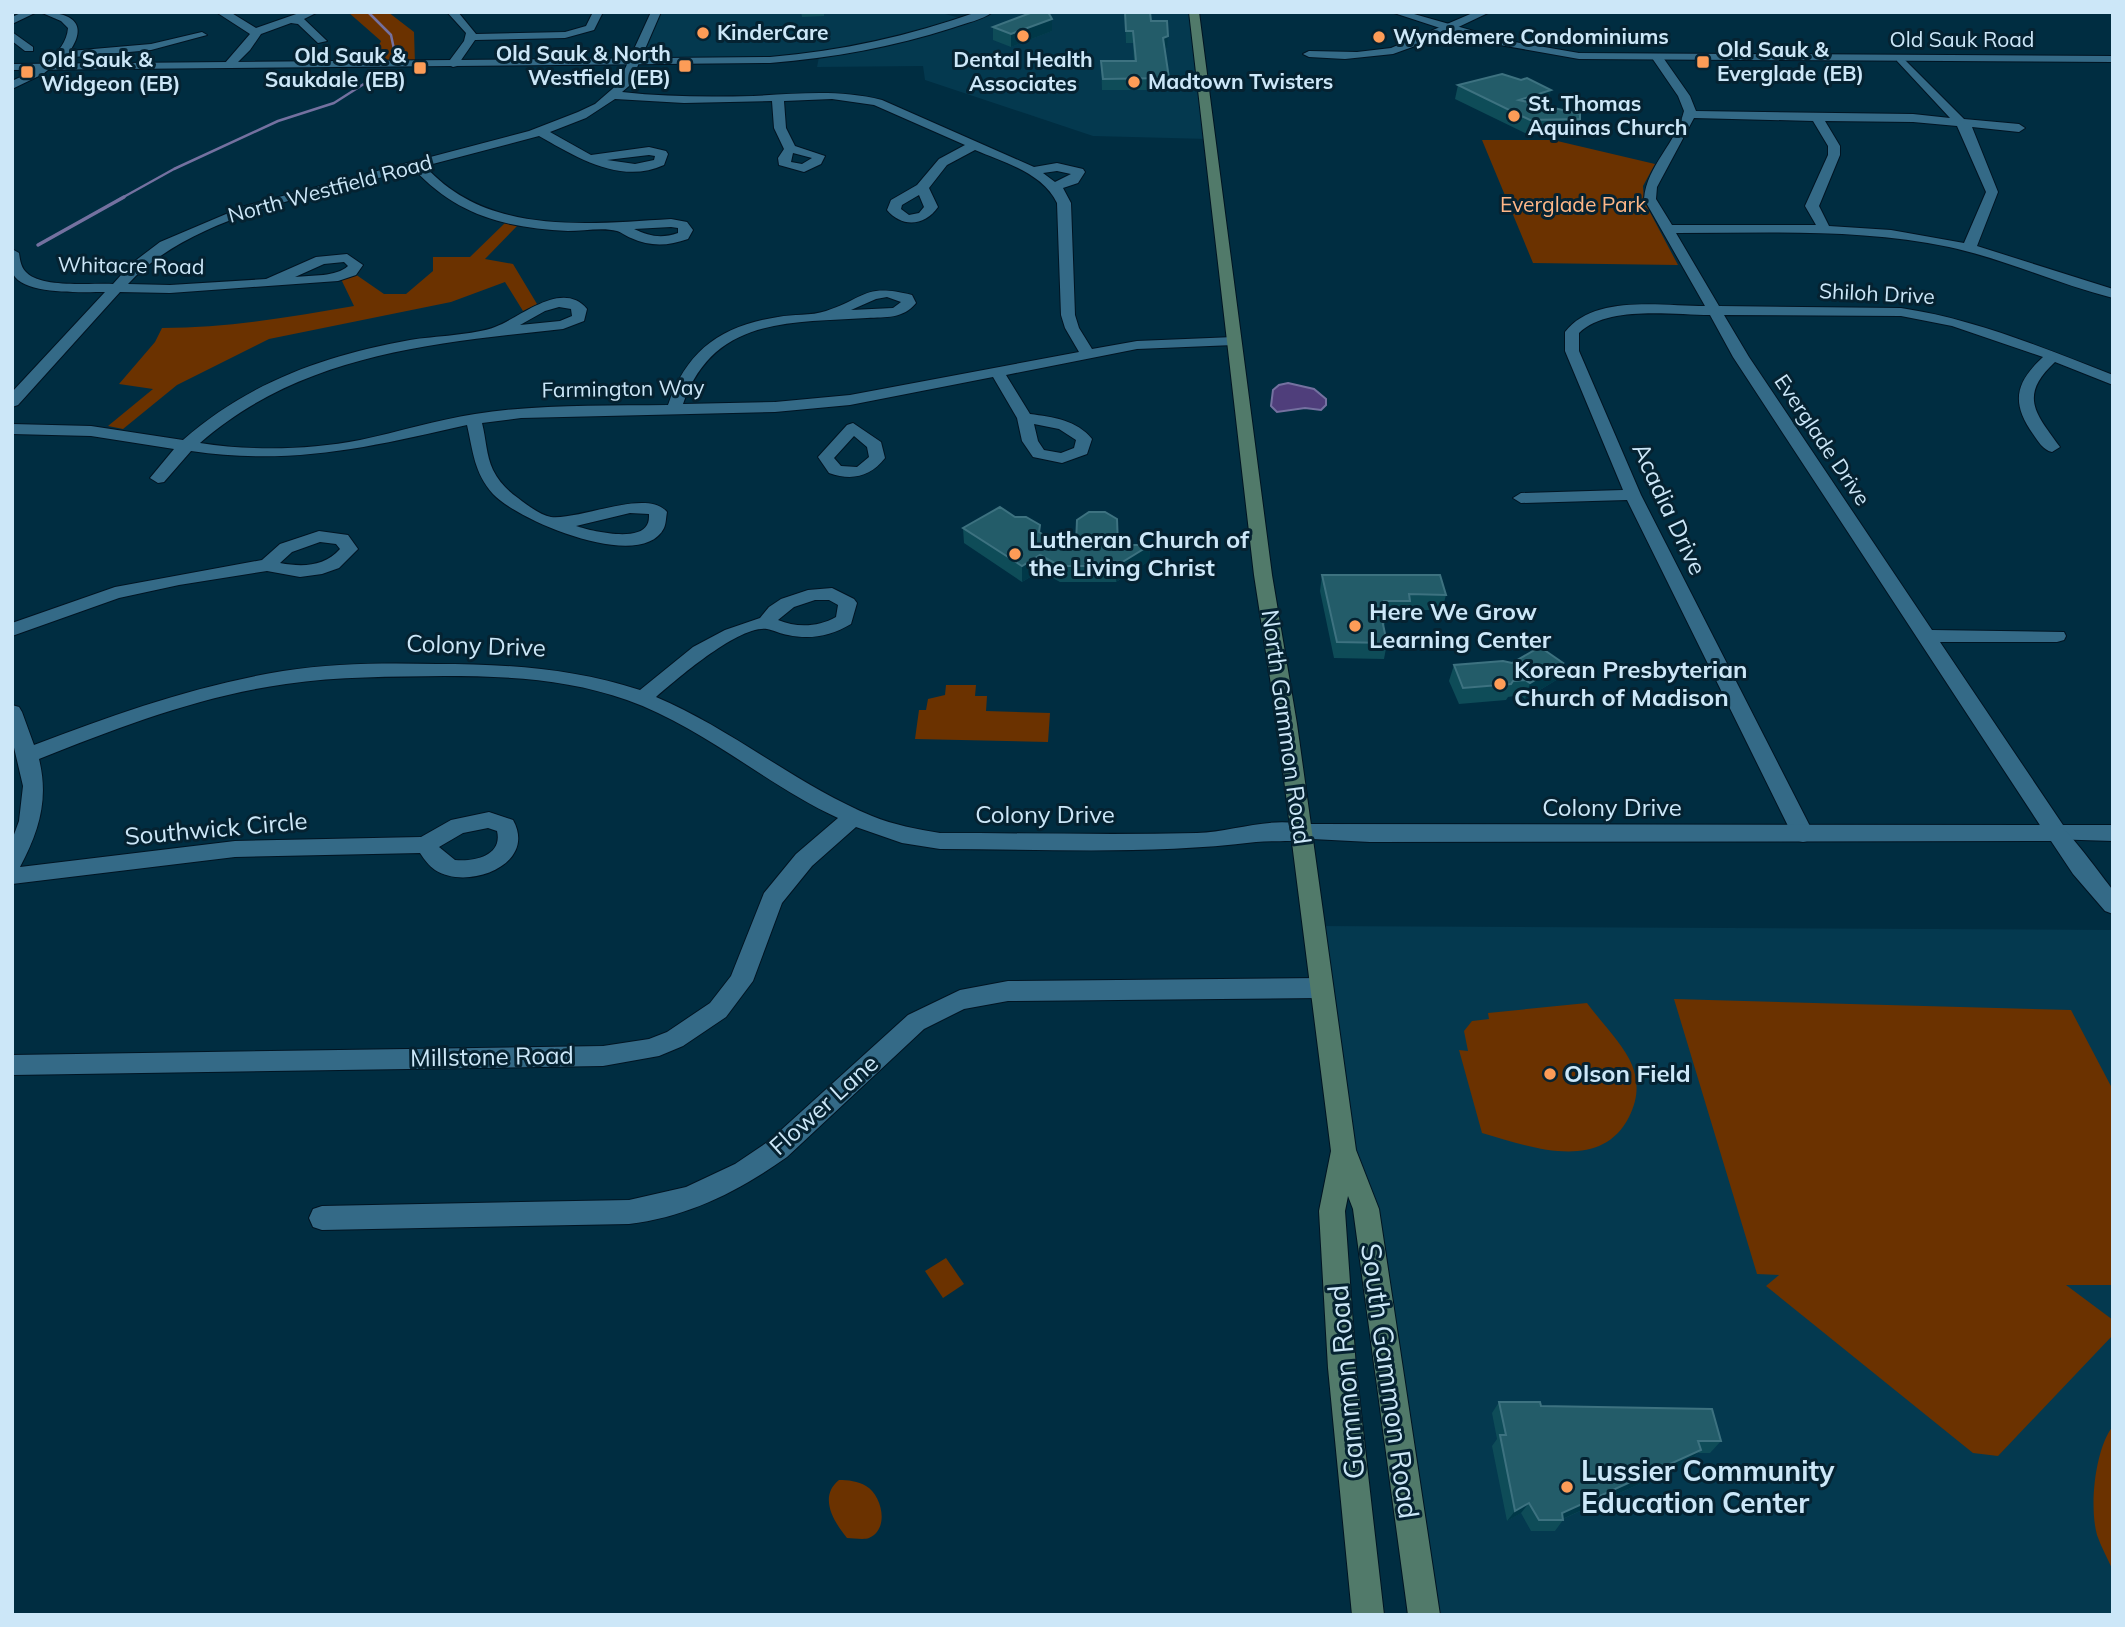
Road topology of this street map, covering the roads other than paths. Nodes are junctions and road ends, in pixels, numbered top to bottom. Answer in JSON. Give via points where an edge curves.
{"nodes":[{"id":1,"x":32,"y":12,"type":"edge"},
{"id":2,"x":45,"y":12,"type":"edge"},
{"id":3,"x":221,"y":12,"type":"edge"},
{"id":4,"x":313,"y":12,"type":"edge"},
{"id":5,"x":452,"y":12,"type":"edge"},
{"id":6,"x":597,"y":12,"type":"edge"},
{"id":7,"x":656,"y":12,"type":"edge"},
{"id":8,"x":988,"y":12,"type":"edge"},
{"id":9,"x":1194,"y":12,"type":"edge"},
{"id":10,"x":1396,"y":12,"type":"edge"},
{"id":11,"x":1485,"y":12,"type":"edge"},
{"id":12,"x":290,"y":20,"type":"junction"},
{"id":13,"x":12,"y":22,"type":"edge"},
{"id":14,"x":1447,"y":29,"type":"junction"},
{"id":15,"x":255,"y":32,"type":"junction"},
{"id":16,"x":12,"y":35,"type":"edge"},
{"id":17,"x":202,"y":35,"type":"dead end"},
{"id":18,"x":471,"y":37,"type":"junction"},
{"id":19,"x":322,"y":40,"type":"dead end"},
{"id":20,"x":29,"y":50,"type":"dead end"},
{"id":21,"x":1308,"y":54,"type":"dead end"},
{"id":22,"x":60,"y":55,"type":"junction"},
{"id":23,"x":1658,"y":58,"type":"junction"},
{"id":24,"x":1901,"y":59,"type":"junction"},
{"id":25,"x":2113,"y":59,"type":"edge"},
{"id":26,"x":634,"y":62,"type":"junction"},
{"id":27,"x":453,"y":64,"type":"junction"},
{"id":28,"x":229,"y":65,"type":"junction"},
{"id":29,"x":12,"y":67,"type":"edge"},
{"id":30,"x":46,"y":67,"type":"junction"},
{"id":31,"x":12,"y":86,"type":"edge"},
{"id":32,"x":614,"y":95,"type":"junction"},
{"id":33,"x":778,"y":97,"type":"junction"},
{"id":34,"x":1690,"y":114,"type":"junction"},
{"id":35,"x":1817,"y":117,"type":"junction"},
{"id":36,"x":1962,"y":122,"type":"junction"},
{"id":37,"x":2019,"y":128,"type":"dead end"},
{"id":38,"x":541,"y":132,"type":"junction"},
{"id":39,"x":974,"y":145,"type":"junction"},
{"id":40,"x":790,"y":149,"type":"dead end"},
{"id":41,"x":589,"y":159,"type":"dead end"},
{"id":42,"x":416,"y":165,"type":"junction"},
{"id":43,"x":1033,"y":171,"type":"junction"},
{"id":44,"x":1054,"y":187,"type":"junction"},
{"id":45,"x":922,"y":188,"type":"dead end"},
{"id":46,"x":618,"y":226,"type":"dead end"},
{"id":47,"x":1666,"y":229,"type":"junction"},
{"id":48,"x":1825,"y":230,"type":"junction"},
{"id":49,"x":1969,"y":248,"type":"junction"},
{"id":50,"x":13,"y":256,"type":"edge"},
{"id":51,"x":268,"y":283,"type":"junction"},
{"id":52,"x":114,"y":288,"type":"junction"},
{"id":53,"x":2113,"y":294,"type":"edge"},
{"id":54,"x":1713,"y":311,"type":"junction"},
{"id":55,"x":827,"y":316,"type":"dead end"},
{"id":56,"x":498,"y":332,"type":"junction"},
{"id":57,"x":1234,"y":341,"type":"junction"},
{"id":58,"x":1088,"y":354,"type":"junction"},
{"id":59,"x":2052,"y":357,"type":"junction"},
{"id":60,"x":998,"y":372,"type":"junction"},
{"id":61,"x":2113,"y":380,"type":"edge"},
{"id":62,"x":850,"y":400,"type":"junction"},
{"id":63,"x":12,"y":402,"type":"edge"},
{"id":64,"x":674,"y":409,"type":"junction"},
{"id":65,"x":1025,"y":418,"type":"dead end"},
{"id":66,"x":473,"y":419,"type":"junction"},
{"id":67,"x":853,"y":428,"type":"dead end"},
{"id":68,"x":12,"y":429,"type":"edge"},
{"id":69,"x":186,"y":446,"type":"junction"},
{"id":70,"x":2052,"y":447,"type":"dead end"},
{"id":71,"x":158,"y":478,"type":"dead end"},
{"id":72,"x":1633,"y":495,"type":"junction"},
{"id":73,"x":1521,"y":498,"type":"dead end"},
{"id":74,"x":547,"y":523,"type":"junction"},
{"id":75,"x":267,"y":565,"type":"dead end"},
{"id":76,"x":766,"y":622,"type":"dead end"},
{"id":77,"x":12,"y":630,"type":"edge"},
{"id":78,"x":1927,"y":636,"type":"junction"},
{"id":79,"x":2057,"y":636,"type":"dead end"},
{"id":80,"x":642,"y":698,"type":"junction"},
{"id":81,"x":12,"y":712,"type":"edge"},
{"id":82,"x":29,"y":755,"type":"junction"},
{"id":83,"x":855,"y":816,"type":"junction"},
{"id":84,"x":1301,"y":832,"type":"junction"},
{"id":85,"x":2057,"y":833,"type":"junction"},
{"id":86,"x":2113,"y":833,"type":"edge"},
{"id":87,"x":1803,"y":834,"type":"junction"},
{"id":88,"x":425,"y":845,"type":"dead end"},
{"id":89,"x":12,"y":861,"type":"edge"},
{"id":90,"x":12,"y":876,"type":"edge"},
{"id":91,"x":2113,"y":905,"type":"edge"},
{"id":92,"x":1321,"y":988,"type":"junction"},
{"id":93,"x":12,"y":1065,"type":"edge"},
{"id":94,"x":1343,"y":1150,"type":"junction"},
{"id":95,"x":322,"y":1218,"type":"dead end"},
{"id":96,"x":1367,"y":1615,"type":"edge"},
{"id":97,"x":1424,"y":1615,"type":"edge"}],
"edges":[{"from":1,"to":13,"type":"street"},
{"from":2,"to":22,"type":"street","via":[[64,19],[75,33]]},
{"from":3,"to":15,"type":"street"},
{"from":4,"to":12,"type":"street"},
{"from":5,"to":18,"type":"street","via":[[470,29]]},
{"from":6,"to":18,"type":"street","via":[[590,28],[573,34]]},
{"from":7,"to":26,"type":"street","name":"North Westfield Road"},
{"from":8,"to":26,"type":"street","via":[[914,38],[844,53],[770,60]]},
{"from":9,"to":57,"type":"main road","name":"North Gammon Road"},
{"from":10,"to":14,"type":"street","name":"Old Sauk Road"},
{"from":11,"to":14,"type":"street"},
{"from":12,"to":15,"type":"street"},
{"from":12,"to":19,"type":"street","via":[[301,21]]},
{"from":14,"to":21,"type":"street","via":[[1385,52]]},
{"from":14,"to":23,"type":"street","name":"Old Sauk Road","via":[[1549,53]]},
{"from":15,"to":28,"type":"street","via":[[254,39]]},
{"from":16,"to":20,"type":"street"},
{"from":17,"to":22,"type":"street","via":[[151,47]]},
{"from":18,"to":27,"type":"street"},
{"from":22,"to":30,"type":"street"},
{"from":23,"to":24,"type":"street","name":"Old Sauk Road"},
{"from":23,"to":34,"type":"street","via":[[1684,96]]},
{"from":24,"to":25,"type":"street","name":"Old Sauk Road"},
{"from":24,"to":36,"type":"street"},
{"from":26,"to":27,"type":"street"},
{"from":26,"to":32,"type":"street","name":"North Westfield Road","via":[[626,82]]},
{"from":27,"to":28,"type":"street"},
{"from":28,"to":30,"type":"street"},
{"from":29,"to":30,"type":"street"},
{"from":30,"to":31,"type":"street"},
{"from":32,"to":33,"type":"street","via":[[701,101]]},
{"from":32,"to":38,"type":"street","name":"North Westfield Road"},
{"from":33,"to":39,"type":"street","via":[[869,99]]},
{"from":33,"to":40,"type":"street","via":[[779,128]]},
{"from":34,"to":35,"type":"street"},
{"from":34,"to":47,"type":"street","name":"Everglade Drive","via":[[1651,185],[1650,198]]},
{"from":35,"to":36,"type":"street"},
{"from":35,"to":48,"type":"street","via":[[1835,146],[1812,206]]},
{"from":36,"to":37,"type":"street"},
{"from":36,"to":49,"type":"street","via":[[1992,192]]},
{"from":38,"to":41,"type":"street"},
{"from":38,"to":42,"type":"street","name":"North Westfield Road"},
{"from":39,"to":43,"type":"street"},
{"from":39,"to":45,"type":"street","via":[[943,162]]},
{"from":42,"to":46,"type":"street","via":[[443,192],[494,215],[559,226]]},
{"from":42,"to":52,"type":"street","name":"North Westfield Road","via":[[208,224],[150,255]]},
{"from":43,"to":44,"type":"street"},
{"from":43,"to":44,"type":"street","via":[[1057,167],[1079,172],[1074,180]]},
{"from":44,"to":58,"type":"street","via":[[1066,217],[1068,316]]},
{"from":47,"to":48,"type":"street"},
{"from":47,"to":54,"type":"street","name":"Everglade Drive"},
{"from":48,"to":49,"type":"street","via":[[1892,234]]},
{"from":49,"to":53,"type":"street"},
{"from":50,"to":52,"type":"street","name":"Whitacre Road","via":[[23,278],[38,285]]},
{"from":51,"to":51,"type":"street","name":"Whitacre Road","via":[[338,277],[356,265],[347,258],[321,260]]},
{"from":51,"to":52,"type":"street","name":"Whitacre Road"},
{"from":52,"to":63,"type":"street","name":"North Westfield Road"},
{"from":54,"to":59,"type":"street","name":"Shiloh Drive","via":[[1919,314],[1975,328]]},
{"from":54,"to":72,"type":"street","name":"Acadia Drive","via":[[1616,311],[1588,318],[1572,332],[1572,351]]},
{"from":54,"to":78,"type":"street","name":"Everglade Drive"},
{"from":55,"to":64,"type":"street","via":[[770,322],[726,337],[691,366]]},
{"from":56,"to":56,"type":"street","via":[[572,323],[582,313],[568,303],[549,305]]},
{"from":56,"to":69,"type":"street","via":[[378,349],[311,368],[249,398]]},
{"from":57,"to":58,"type":"street","name":"Farmington Way","via":[[1161,343]]},
{"from":57,"to":84,"type":"main road","name":"North Gammon Road"},
{"from":58,"to":60,"type":"street","name":"Farmington Way"},
{"from":59,"to":61,"type":"street","name":"Shiloh Drive"},
{"from":59,"to":70,"type":"street","via":[[2031,376],[2025,392],[2025,410]]},
{"from":60,"to":62,"type":"street","name":"Farmington Way"},
{"from":60,"to":65,"type":"street"},
{"from":62,"to":64,"type":"street","name":"Farmington Way"},
{"from":62,"to":67,"type":"street"},
{"from":64,"to":66,"type":"street","name":"Farmington Way","via":[[536,411]]},
{"from":66,"to":69,"type":"street","name":"Farmington Way","via":[[357,445],[302,452],[243,453]]},
{"from":66,"to":74,"type":"street","via":[[482,463],[492,482],[513,505]]},
{"from":68,"to":69,"type":"street","name":"Farmington Way","via":[[91,431]]},
{"from":69,"to":71,"type":"street"},
{"from":72,"to":73,"type":"street"},
{"from":72,"to":87,"type":"street","name":"Acadia Drive"},
{"from":74,"to":74,"type":"street","via":[[578,533],[634,539],[654,531],[659,520],[653,509],[630,508],[581,521]]},
{"from":75,"to":77,"type":"street","via":[[115,593]]},
{"from":76,"to":80,"type":"street","via":[[700,649]]},
{"from":78,"to":79,"type":"street"},
{"from":78,"to":85,"type":"street","name":"Everglade Drive"},
{"from":80,"to":82,"type":"street","name":"Colony Drive","via":[[587,681],[516,669],[322,673],[188,699],[80,733]]},
{"from":80,"to":83,"type":"street","name":"Colony Drive"},
{"from":81,"to":82,"type":"street"},
{"from":82,"to":89,"type":"street","via":[[34,802],[26,834]]},
{"from":83,"to":84,"type":"street","name":"Colony Drive","via":[[878,829],[940,841],[1200,841]]},
{"from":83,"to":93,"type":"street","name":"Millstone Road","via":[[804,860],[779,889],[741,981],[718,1010],[685,1033],[650,1049],[603,1056]]},
{"from":84,"to":87,"type":"street","name":"Colony Drive"},
{"from":84,"to":92,"type":"main road","name":"North Gammon Road"},
{"from":85,"to":86,"type":"street","name":"Colony Drive"},
{"from":85,"to":87,"type":"street","name":"Colony Drive"},
{"from":85,"to":91,"type":"street","name":"Everglade Drive"},
{"from":88,"to":90,"type":"street","name":"Southwick Circle","via":[[235,849]]},
{"from":92,"to":94,"type":"main road","name":"North Gammon Road"},
{"from":92,"to":95,"type":"street","name":"Flower Lane","via":[[1009,991],[960,1000],[916,1022],[778,1149],[707,1192],[651,1210],[629,1212]]},
{"from":94,"to":96,"type":"main road","name":"Gammon Road","via":[[1332,1211],[1342,1368]]},
{"from":94,"to":97,"type":"main road","name":"South Gammon Road","via":[[1366,1209]]}]}
